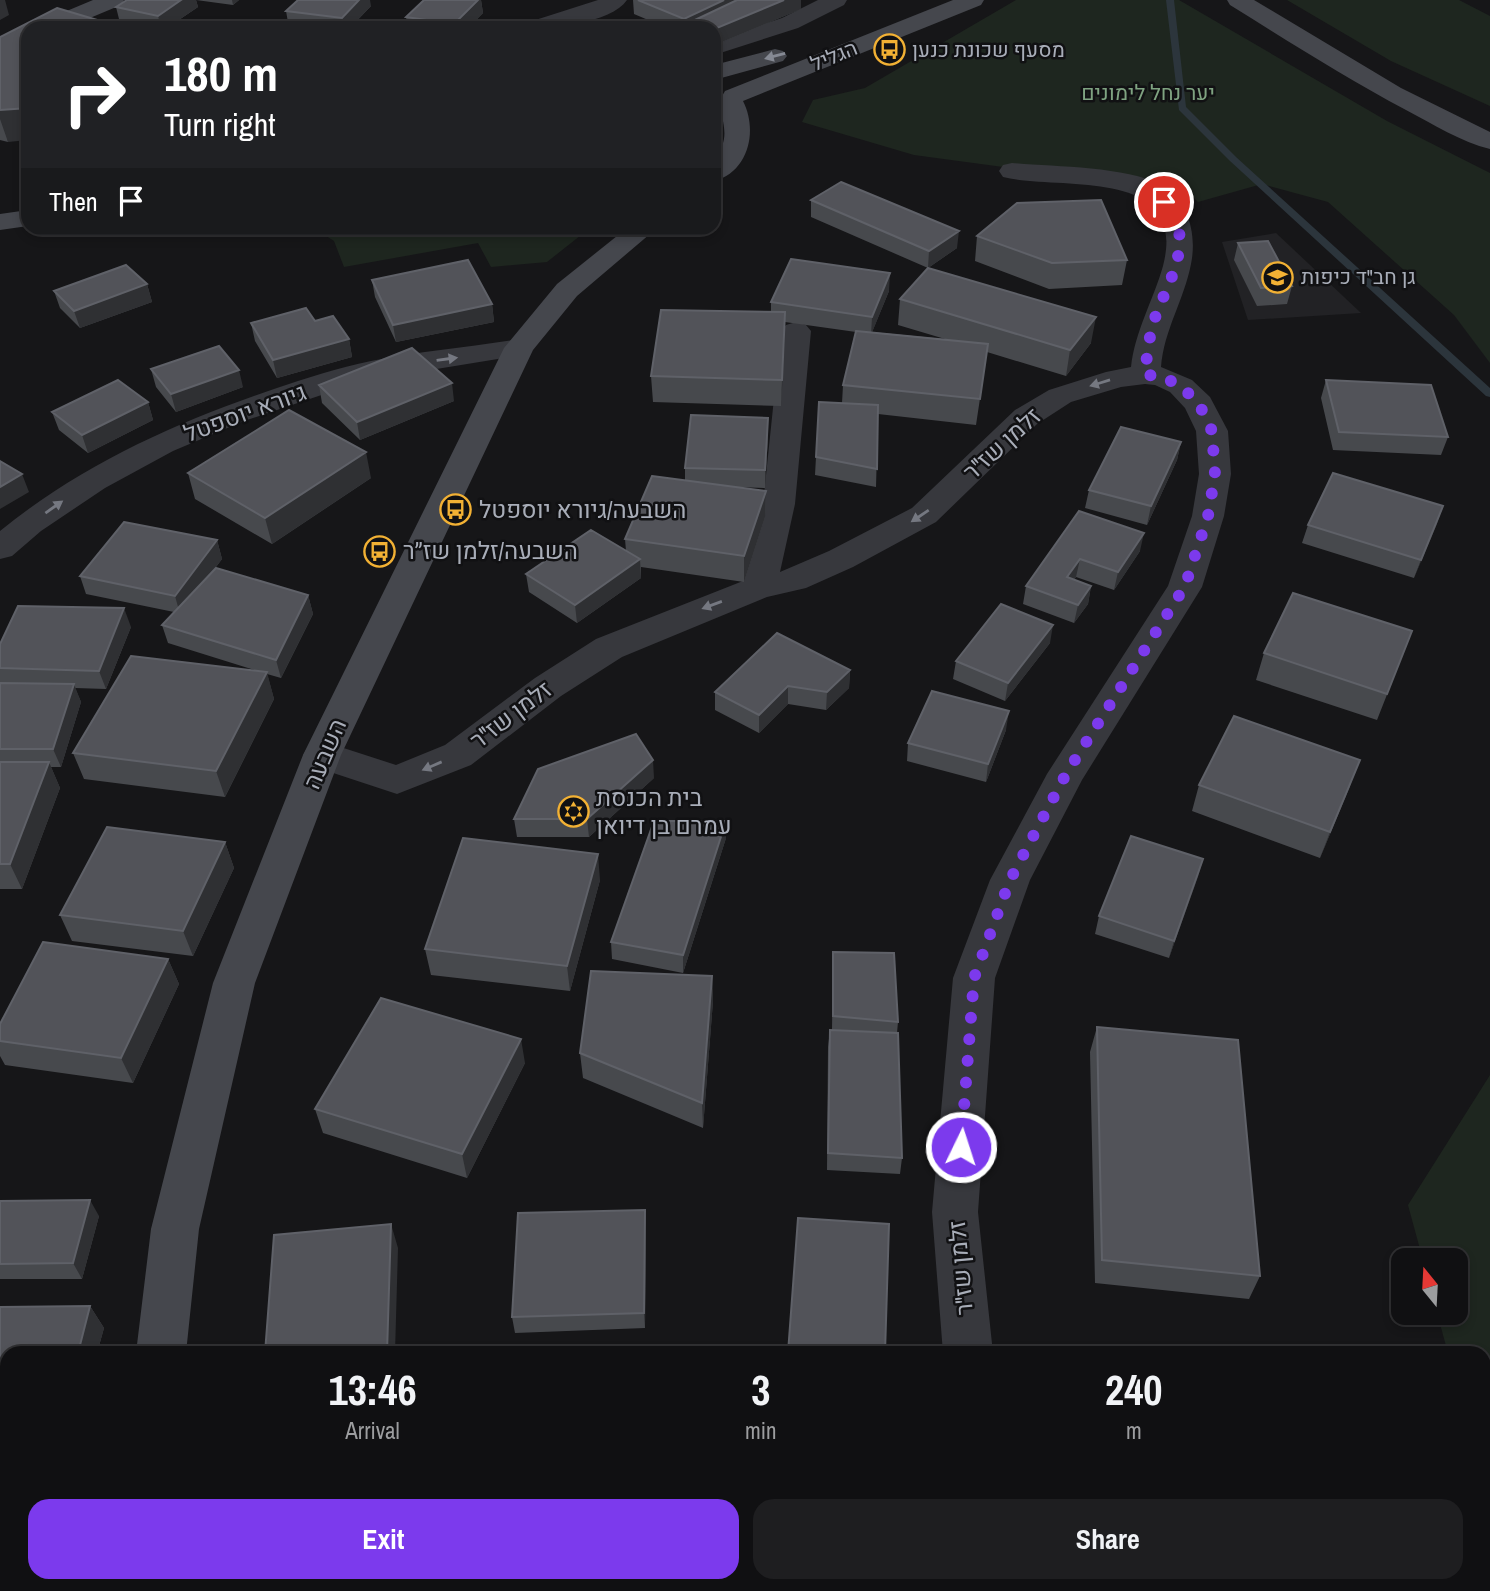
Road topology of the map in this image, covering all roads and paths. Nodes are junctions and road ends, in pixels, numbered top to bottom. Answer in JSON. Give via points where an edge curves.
{"nodes":[{"id":1,"x":113,"y":0,"type":"edge"},
{"id":2,"x":616,"y":0,"type":"edge"},
{"id":3,"x":836,"y":0,"type":"edge"},
{"id":4,"x":931,"y":0,"type":"edge"},
{"id":5,"x":973,"y":0,"type":"edge"},
{"id":6,"x":1238,"y":0,"type":"edge"},
{"id":7,"x":63,"y":21,"type":"edge"},
{"id":8,"x":559,"y":21,"type":"edge"},
{"id":9,"x":721,"y":46,"type":"edge"},
{"id":10,"x":721,"y":74,"type":"edge"},
{"id":11,"x":721,"y":81,"type":"edge"},
{"id":12,"x":727,"y":105,"type":"edge"},
{"id":13,"x":1490,"y":141,"type":"edge"},
{"id":14,"x":721,"y":166,"type":"edge"},
{"id":15,"x":1013,"y":171,"type":"dead end"},
{"id":16,"x":21,"y":205,"type":"edge"},
{"id":17,"x":0,"y":208,"type":"edge"},
{"id":18,"x":21,"y":219,"type":"edge"},
{"id":19,"x":0,"y":222,"type":"edge"},
{"id":20,"x":634,"y":235,"type":"edge"},
{"id":21,"x":796,"y":331,"type":"dead end"},
{"id":22,"x":519,"y":348,"type":"junction"},
{"id":23,"x":1145,"y":375,"type":"junction"},
{"id":24,"x":0,"y":548,"type":"edge"},
{"id":25,"x":759,"y":588,"type":"junction"},
{"id":26,"x":323,"y":755,"type":"junction"},
{"id":27,"x":162,"y":1346,"type":"edge"},
{"id":28,"x":967,"y":1346,"type":"edge"}],
"edges":[{"from":1,"to":7,"type":"street"},
{"from":2,"to":8,"type":"street"},
{"from":3,"to":9,"type":"street","via":[[790,23]]},
{"from":4,"to":10,"type":"street","name":"הגליל","one_way":true,"via":[[832,41]]},
{"from":5,"to":12,"type":"street","name":"הגליל"},
{"from":6,"to":13,"type":"street","via":[[1390,94]]},
{"from":11,"to":12,"type":"street","via":[[726,84]]},
{"from":12,"to":14,"type":"street","via":[[740,128],[737,150]]},
{"from":15,"to":23,"type":"street","via":[[1128,182],[1153,191],[1174,213],[1180,239],[1177,265],[1147,344]]},
{"from":16,"to":17,"type":"street"},
{"from":18,"to":19,"type":"street"},
{"from":20,"to":22,"type":"street","name":"השבעה","via":[[567,289]]},
{"from":21,"to":25,"type":"street","via":[[779,505]]},
{"from":24,"to":22,"type":"street","name":"גיורא יוספטל","one_way":true,"via":[[79,491],[144,453],[209,423],[369,370]]},
{"from":22,"to":26,"type":"street","name":"השבעה"},
{"from":23,"to":25,"type":"street","name":"זלמן שז\"ר","one_way":true,"via":[[1117,378],[1060,396],[1026,417],[924,514],[830,564],[794,580]]},
{"from":23,"to":28,"type":"street","name":"זלמן שז\"ר","via":[[1161,376],[1181,386],[1199,404],[1212,431],[1215,474],[1208,516],[1185,586],[1066,774],[1010,880],[974,978],[955,1212]]},
{"from":25,"to":26,"type":"street","name":"זלמן שז\"ר","one_way":true,"via":[[609,648],[458,755],[397,780]]},
{"from":26,"to":27,"type":"street","name":"השבעה","via":[[234,983],[175,1228]]}]}
